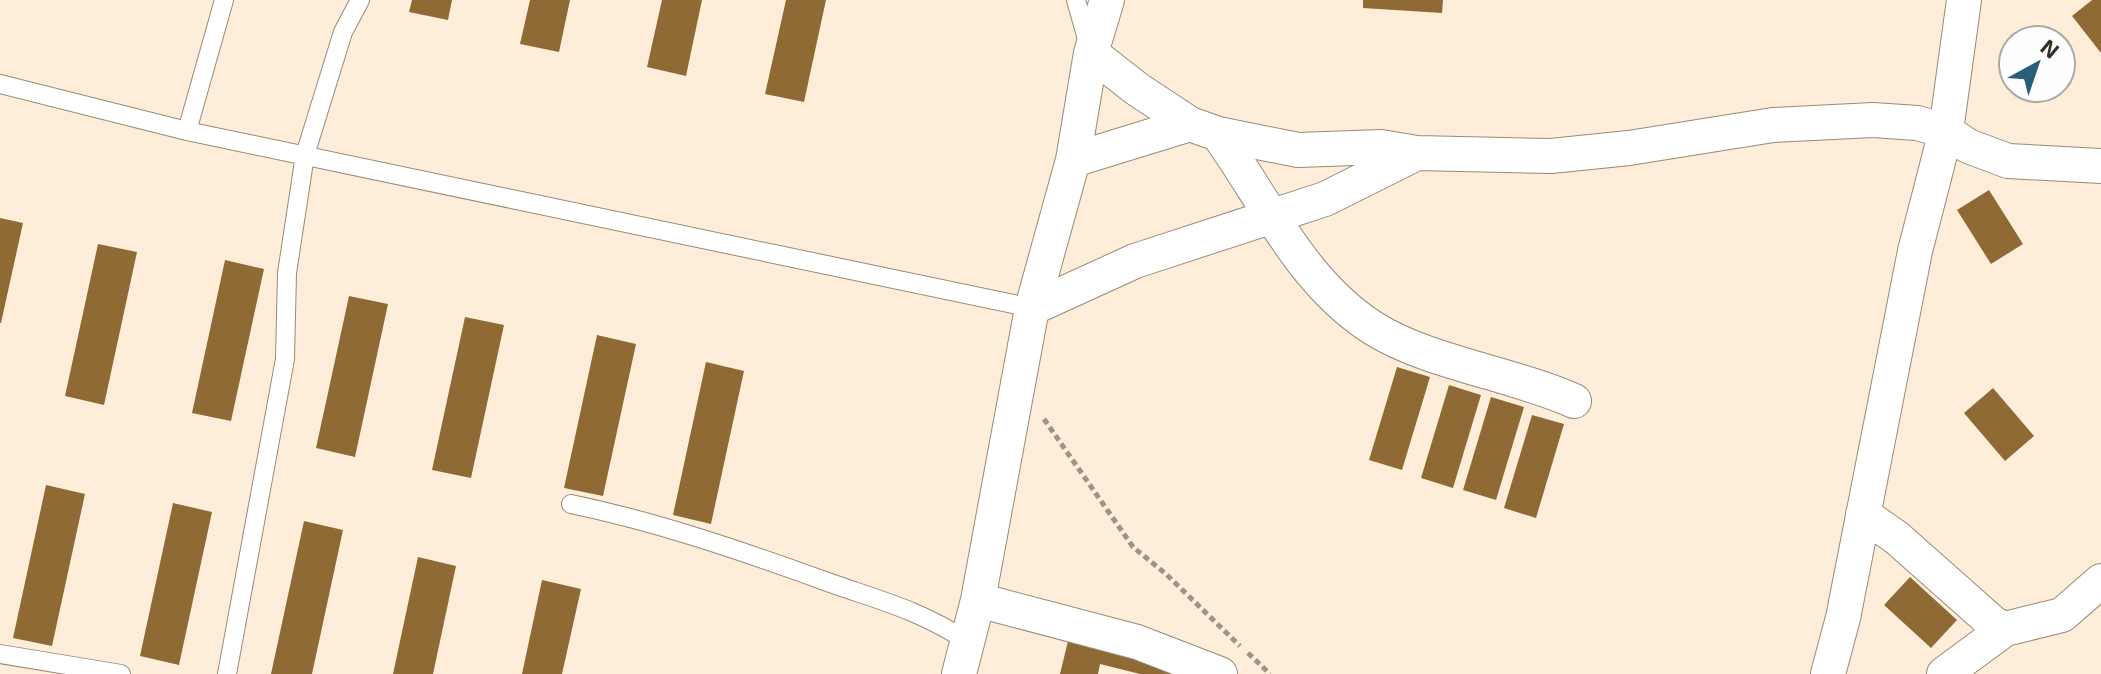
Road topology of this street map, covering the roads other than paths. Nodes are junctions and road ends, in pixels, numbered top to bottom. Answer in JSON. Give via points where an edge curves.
{"nodes":[{"id":1,"x":224,"y":0,"type":"edge"},
{"id":2,"x":360,"y":0,"type":"edge"},
{"id":3,"x":1076,"y":0,"type":"edge"},
{"id":4,"x":1107,"y":0,"type":"edge"},
{"id":5,"x":1964,"y":0,"type":"edge"},
{"id":6,"x":1091,"y":53,"type":"junction"},
{"id":7,"x":0,"y":84,"type":"edge"},
{"id":8,"x":1204,"y":129,"type":"junction"},
{"id":9,"x":187,"y":131,"type":"junction"},
{"id":10,"x":1946,"y":131,"type":"junction"},
{"id":11,"x":1417,"y":153,"type":"junction"},
{"id":12,"x":305,"y":155,"type":"junction"},
{"id":13,"x":1073,"y":160,"type":"junction"},
{"id":14,"x":2101,"y":166,"type":"edge"},
{"id":15,"x":1270,"y":216,"type":"junction"},
{"id":16,"x":1032,"y":308,"type":"junction"},
{"id":17,"x":1574,"y":401,"type":"dead end"},
{"id":18,"x":571,"y":504,"type":"dead end"},
{"id":19,"x":1863,"y":514,"type":"junction"},
{"id":20,"x":2101,"y":581,"type":"edge"},
{"id":21,"x":978,"y":600,"type":"junction"},
{"id":22,"x":2062,"y":615,"type":"junction"},
{"id":23,"x":2101,"y":615,"type":"edge"},
{"id":24,"x":2005,"y":629,"type":"junction"},
{"id":25,"x":967,"y":641,"type":"junction"},
{"id":26,"x":0,"y":654,"type":"edge"},
{"id":27,"x":121,"y":674,"type":"edge"},
{"id":28,"x":227,"y":674,"type":"edge"},
{"id":29,"x":959,"y":674,"type":"edge"},
{"id":30,"x":1220,"y":674,"type":"edge"},
{"id":31,"x":1828,"y":674,"type":"edge"},
{"id":32,"x":1944,"y":674,"type":"edge"}],
"edges":[{"from":1,"to":9,"type":"lane"},
{"from":2,"to":12,"type":"lane","via":[[343,32]]},
{"from":3,"to":6,"type":"lane"},
{"from":4,"to":6,"type":"street"},
{"from":5,"to":10,"type":"street"},
{"from":6,"to":8,"type":"street","via":[[1137,89]]},
{"from":6,"to":13,"type":"street"},
{"from":7,"to":9,"type":"lane"},
{"from":8,"to":11,"type":"street","via":[[1298,150],[1381,147]]},
{"from":8,"to":13,"type":"street"},
{"from":8,"to":15,"type":"street"},
{"from":9,"to":12,"type":"lane"},
{"from":10,"to":11,"type":"street","via":[[1873,120],[1773,125],[1551,156]]},
{"from":10,"to":14,"type":"street","via":[[2008,161]]},
{"from":10,"to":19,"type":"street","via":[[1915,251]]},
{"from":11,"to":15,"type":"street","via":[[1325,199]]},
{"from":12,"to":16,"type":"lane"},
{"from":12,"to":28,"type":"lane","via":[[287,273],[285,359]]},
{"from":13,"to":16,"type":"street"},
{"from":15,"to":16,"type":"street","via":[[1135,261]]},
{"from":15,"to":17,"type":"street","via":[[1326,288],[1374,329]]},
{"from":16,"to":21,"type":"street"},
{"from":18,"to":25,"type":"lane","via":[[646,521],[929,616]]},
{"from":19,"to":24,"type":"street"},
{"from":19,"to":31,"type":"street"},
{"from":20,"to":22,"type":"street"},
{"from":21,"to":25,"type":"street"},
{"from":21,"to":30,"type":"street","via":[[1137,642]]},
{"from":22,"to":23,"type":"street"},
{"from":22,"to":24,"type":"street"},
{"from":24,"to":32,"type":"street"},
{"from":25,"to":29,"type":"street"},
{"from":26,"to":27,"type":"lane"}]}
